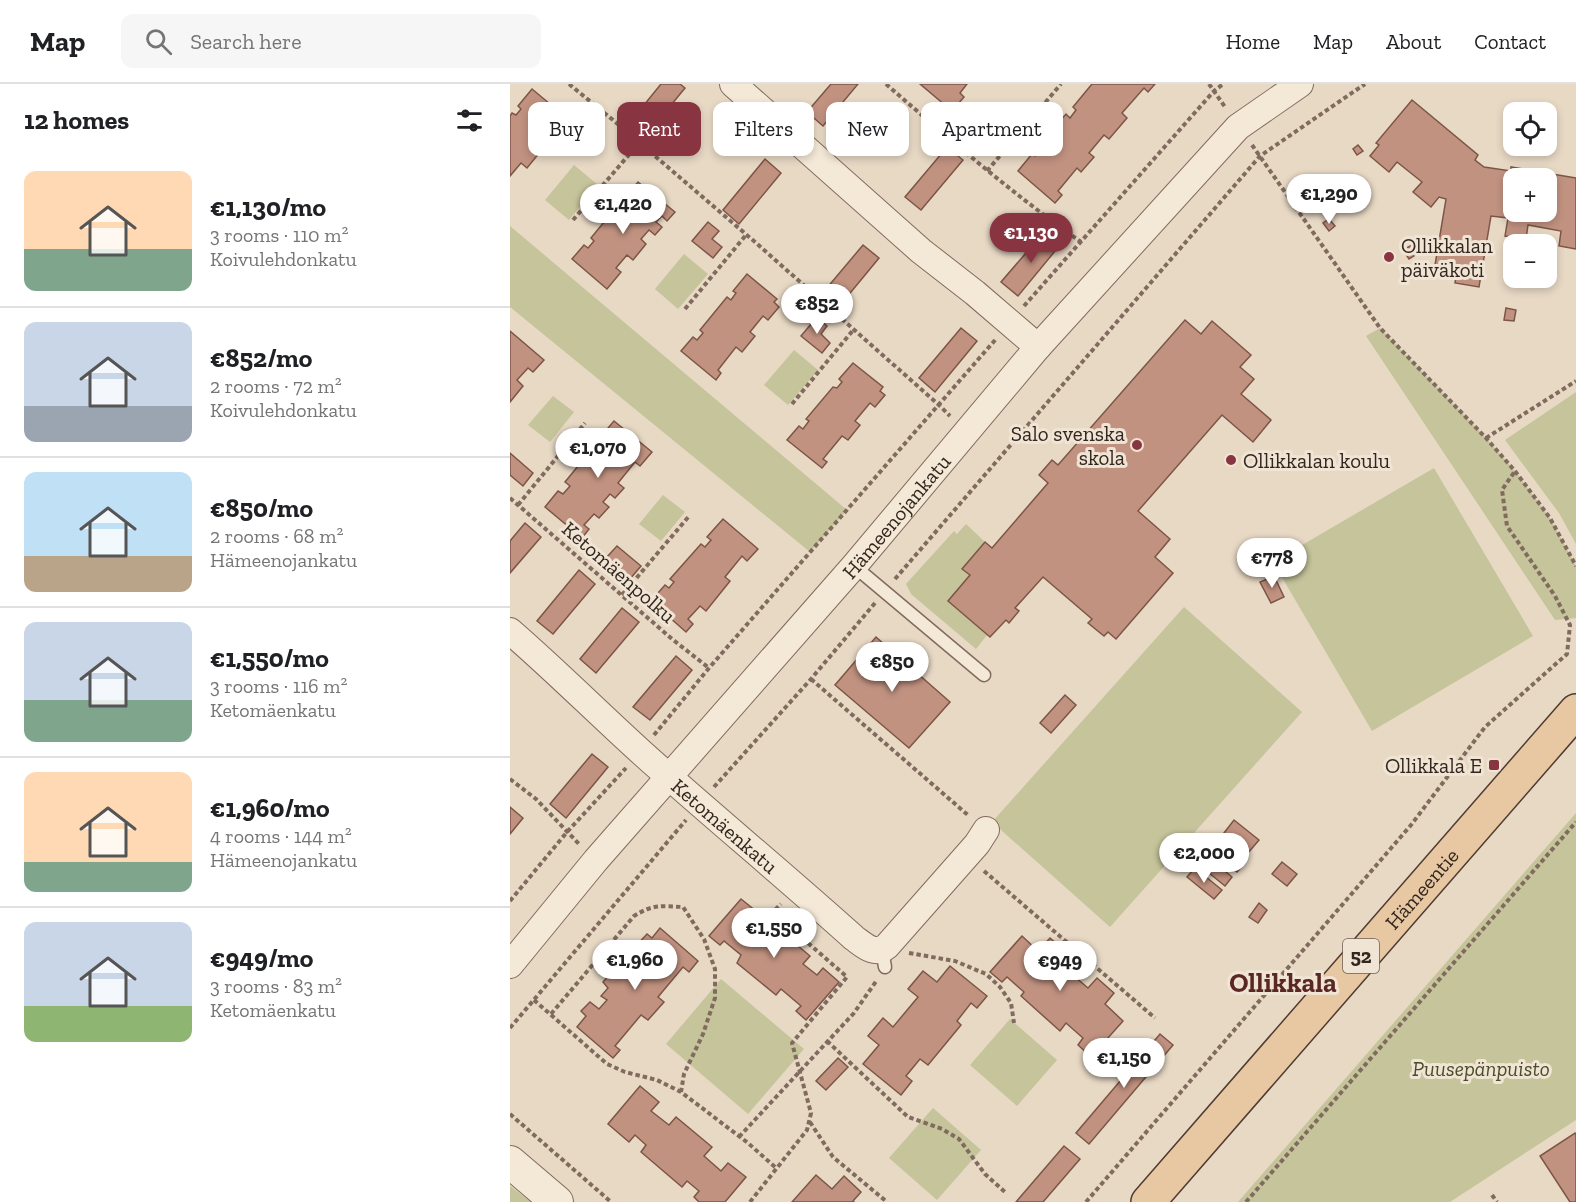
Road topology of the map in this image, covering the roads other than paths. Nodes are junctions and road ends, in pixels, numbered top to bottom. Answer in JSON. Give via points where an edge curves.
{"nodes":[{"id":1,"x":733,"y":84,"type":"edge"},
{"id":2,"x":1300,"y":84,"type":"edge"},
{"id":3,"x":1038,"y":347,"type":"junction"},
{"id":4,"x":854,"y":566,"type":"junction"},
{"id":5,"x":510,"y":632,"type":"edge"},
{"id":6,"x":984,"y":675,"type":"dead end"},
{"id":7,"x":1576,"y":711,"type":"edge"},
{"id":8,"x":669,"y":776,"type":"junction"},
{"id":9,"x":986,"y":830,"type":"road end"},
{"id":10,"x":510,"y":965,"type":"edge"},
{"id":11,"x":510,"y":1162,"type":"edge"},
{"id":12,"x":557,"y":1202,"type":"edge"},
{"id":13,"x":1148,"y":1202,"type":"edge"}],
"edges":[{"from":1,"to":3,"type":"street","via":[[921,251]]},
{"from":2,"to":3,"type":"street","name":"Hämeenojankatu","via":[[1238,128]]},
{"from":3,"to":4,"type":"street","name":"Hämeenojankatu"},
{"from":4,"to":6,"type":"lane"},
{"from":4,"to":8,"type":"street","name":"Hämeenojankatu"},
{"from":5,"to":8,"type":"street","name":"Ketomäenkatu"},
{"from":7,"to":13,"type":"main road","name":"Hämeentie","number":"52"},
{"from":8,"to":9,"type":"street","name":"Ketomäenkatu","via":[[854,938],[890,956],[887,946]]},
{"from":8,"to":10,"type":"street","name":"Hämeenojankatu"},
{"from":11,"to":12,"type":"street"}]}
